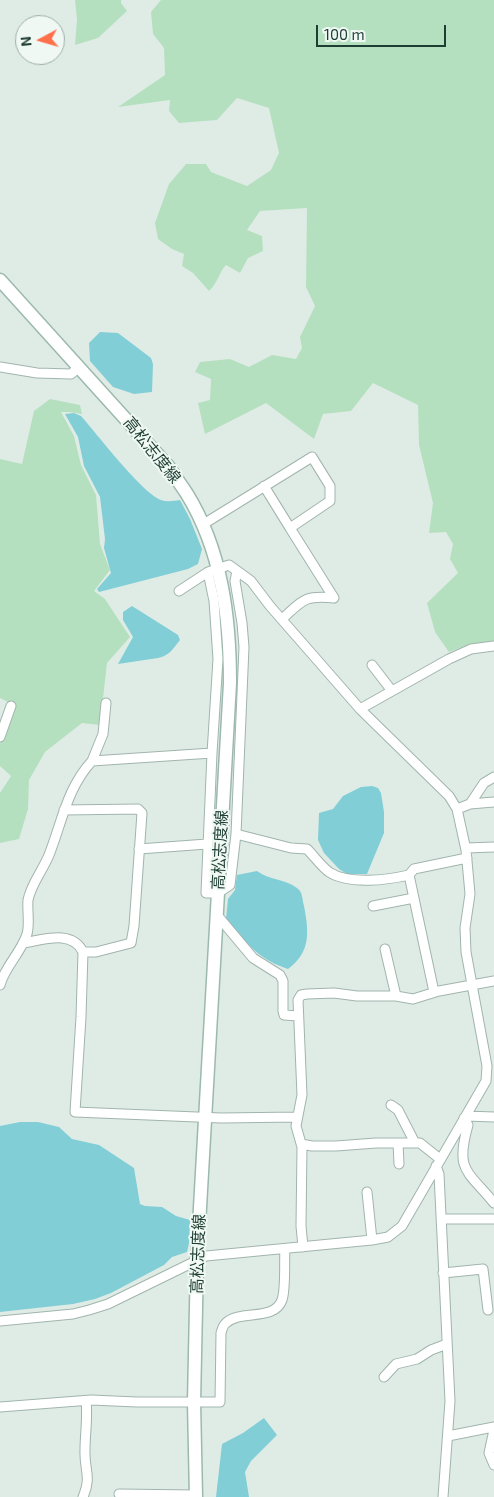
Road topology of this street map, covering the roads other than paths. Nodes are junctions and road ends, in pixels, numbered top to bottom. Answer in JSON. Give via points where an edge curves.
{"nodes":[{"id":1,"x":0,"y":280,"type":"edge"},
{"id":2,"x":0,"y":366,"type":"edge"},
{"id":3,"x":79,"y":366,"type":"junction"},
{"id":4,"x":264,"y":486,"type":"junction"},
{"id":5,"x":202,"y":524,"type":"junction"},
{"id":6,"x":290,"y":528,"type":"junction"},
{"id":7,"x":213,"y":570,"type":"junction"},
{"id":8,"x":238,"y":571,"type":"junction"},
{"id":9,"x":178,"y":591,"type":"dead end"},
{"id":10,"x":282,"y":619,"type":"junction"},
{"id":11,"x":494,"y":646,"type":"edge"},
{"id":12,"x":372,"y":665,"type":"dead end"},
{"id":13,"x":392,"y":691,"type":"junction"},
{"id":14,"x":106,"y":703,"type":"dead end"},
{"id":15,"x":11,"y":706,"type":"dead end"},
{"id":16,"x":360,"y":710,"type":"junction"},
{"id":17,"x":0,"y":737,"type":"edge"},
{"id":18,"x":212,"y":753,"type":"junction"},
{"id":19,"x":92,"y":761,"type":"junction"},
{"id":20,"x":494,"y":777,"type":"edge"},
{"id":21,"x":494,"y":802,"type":"edge"},
{"id":22,"x":470,"y":804,"type":"junction"},
{"id":23,"x":457,"y":809,"type":"junction"},
{"id":24,"x":64,"y":810,"type":"junction"},
{"id":25,"x":236,"y":834,"type":"junction"},
{"id":26,"x":207,"y":844,"type":"junction"},
{"id":27,"x":494,"y":847,"type":"edge"},
{"id":28,"x":466,"y":848,"type":"junction"},
{"id":29,"x":139,"y":849,"type":"junction"},
{"id":30,"x":467,"y":858,"type":"junction"},
{"id":31,"x":409,"y":875,"type":"junction"},
{"id":32,"x":218,"y":893,"type":"junction"},
{"id":33,"x":414,"y":898,"type":"junction"},
{"id":34,"x":374,"y":906,"type":"dead end"},
{"id":35,"x":217,"y":915,"type":"junction"},
{"id":36,"x":23,"y":943,"type":"junction"},
{"id":37,"x":385,"y":949,"type":"dead end"},
{"id":38,"x":83,"y":952,"type":"junction"},
{"id":39,"x":494,"y":981,"type":"edge"},
{"id":40,"x":0,"y":985,"type":"edge"},
{"id":41,"x":471,"y":985,"type":"junction"},
{"id":42,"x":434,"y":992,"type":"junction"},
{"id":43,"x":396,"y":996,"type":"junction"},
{"id":44,"x":298,"y":1016,"type":"junction"},
{"id":45,"x":391,"y":1105,"type":"dead end"},
{"id":46,"x":205,"y":1117,"type":"junction"},
{"id":47,"x":297,"y":1117,"type":"junction"},
{"id":48,"x":465,"y":1117,"type":"junction"},
{"id":49,"x":494,"y":1117,"type":"edge"},
{"id":50,"x":398,"y":1143,"type":"junction"},
{"id":51,"x":415,"y":1143,"type":"junction"},
{"id":52,"x":302,"y":1144,"type":"junction"},
{"id":53,"x":438,"y":1162,"type":"junction"},
{"id":54,"x":398,"y":1164,"type":"dead end"},
{"id":55,"x":367,"y":1192,"type":"dead end"},
{"id":56,"x":494,"y":1203,"type":"edge"},
{"id":57,"x":441,"y":1219,"type":"junction"},
{"id":58,"x":494,"y":1219,"type":"edge"},
{"id":59,"x":372,"y":1240,"type":"junction"},
{"id":60,"x":303,"y":1247,"type":"junction"},
{"id":61,"x":285,"y":1248,"type":"junction"},
{"id":62,"x":197,"y":1260,"type":"junction"},
{"id":63,"x":443,"y":1273,"type":"junction"},
{"id":64,"x":490,"y":1294,"type":"edge"},
{"id":65,"x":488,"y":1310,"type":"dead end"},
{"id":66,"x":0,"y":1322,"type":"edge"},
{"id":67,"x":447,"y":1344,"type":"junction"},
{"id":68,"x":384,"y":1377,"type":"dead end"},
{"id":69,"x":86,"y":1401,"type":"junction"},
{"id":70,"x":194,"y":1402,"type":"junction"},
{"id":71,"x":0,"y":1407,"type":"edge"},
{"id":72,"x":494,"y":1429,"type":"edge"},
{"id":73,"x":448,"y":1436,"type":"junction"},
{"id":74,"x":494,"y":1465,"type":"edge"},
{"id":75,"x":119,"y":1494,"type":"dead end"},
{"id":76,"x":196,"y":1496,"type":"edge"},
{"id":77,"x":83,"y":1497,"type":"edge"},
{"id":78,"x":443,"y":1497,"type":"edge"}],
"edges":[{"from":1,"to":3,"type":"main road","name":"高松志度線"},
{"from":2,"to":3,"type":"street","via":[[61,375],[71,374]]},
{"from":3,"to":5,"type":"main road","name":"高松志度線","via":[[168,466],[188,495]]},
{"from":4,"to":5,"type":"street"},
{"from":4,"to":6,"type":"street"},
{"from":4,"to":6,"type":"street","via":[[312,457],[330,486],[330,501]]},
{"from":5,"to":7,"type":"main road","name":"高松志度線"},
{"from":6,"to":10,"type":"street","via":[[334,598],[317,596],[304,599]]},
{"from":7,"to":8,"type":"street","via":[[229,565]]},
{"from":7,"to":9,"type":"street"},
{"from":7,"to":18,"type":"street","via":[[218,659]]},
{"from":7,"to":32,"type":"main road","name":"高松志度線","via":[[225,602],[230,653]]},
{"from":8,"to":10,"type":"street","via":[[251,581]]},
{"from":8,"to":25,"type":"street","via":[[235,581],[244,647]]},
{"from":10,"to":16,"type":"street"},
{"from":11,"to":13,"type":"street","via":[[471,649]]},
{"from":12,"to":13,"type":"street"},
{"from":13,"to":16,"type":"street"},
{"from":14,"to":19,"type":"street","via":[[103,734]]},
{"from":15,"to":17,"type":"street"},
{"from":16,"to":23,"type":"street","via":[[449,796]]},
{"from":18,"to":19,"type":"street"},
{"from":18,"to":26,"type":"street"},
{"from":19,"to":24,"type":"street","via":[[69,795]]},
{"from":20,"to":22,"type":"street","via":[[484,783]]},
{"from":21,"to":22,"type":"street"},
{"from":22,"to":23,"type":"street"},
{"from":23,"to":28,"type":"street"},
{"from":24,"to":29,"type":"street","via":[[138,809],[142,812]]},
{"from":24,"to":36,"type":"street","via":[[49,856],[31,890],[28,933]]},
{"from":25,"to":31,"type":"street","via":[[308,849],[329,871],[343,878]]},
{"from":25,"to":32,"type":"street","via":[[230,886]]},
{"from":26,"to":29,"type":"street"},
{"from":26,"to":32,"type":"street","via":[[206,893]]},
{"from":27,"to":28,"type":"street"},
{"from":28,"to":30,"type":"street"},
{"from":29,"to":38,"type":"street","via":[[131,943]]},
{"from":30,"to":31,"type":"street","via":[[414,869]]},
{"from":30,"to":41,"type":"street","via":[[470,894],[465,928]]},
{"from":31,"to":33,"type":"street"},
{"from":32,"to":35,"type":"main road","name":"高松志度線"},
{"from":33,"to":34,"type":"street"},
{"from":33,"to":42,"type":"street"},
{"from":35,"to":44,"type":"street","via":[[253,958],[280,975],[284,1015]]},
{"from":35,"to":46,"type":"main road","name":"高松志度線"},
{"from":36,"to":38,"type":"street","via":[[68,938]]},
{"from":36,"to":40,"type":"street"},
{"from":37,"to":43,"type":"street"},
{"from":38,"to":46,"type":"street","via":[[75,1112]]},
{"from":39,"to":41,"type":"street"},
{"from":41,"to":42,"type":"street"},
{"from":41,"to":48,"type":"street","via":[[487,1066],[486,1081]]},
{"from":42,"to":43,"type":"street","via":[[412,999]]},
{"from":43,"to":44,"type":"street","via":[[301,995]]},
{"from":44,"to":47,"type":"street","via":[[302,1095]]},
{"from":45,"to":51,"type":"street","via":[[398,1110]]},
{"from":46,"to":47,"type":"street"},
{"from":46,"to":62,"type":"main road","name":"高松志度線"},
{"from":47,"to":52,"type":"street","via":[[296,1126]]},
{"from":48,"to":49,"type":"street"},
{"from":48,"to":53,"type":"street"},
{"from":48,"to":56,"type":"street","via":[[468,1125],[462,1161]]},
{"from":50,"to":51,"type":"street"},
{"from":50,"to":52,"type":"street"},
{"from":50,"to":54,"type":"street"},
{"from":51,"to":53,"type":"street","via":[[420,1143]]},
{"from":52,"to":60,"type":"street","via":[[300,1226]]},
{"from":53,"to":57,"type":"street"},
{"from":53,"to":59,"type":"street","via":[[402,1226],[388,1237]]},
{"from":55,"to":59,"type":"street"},
{"from":57,"to":58,"type":"street"},
{"from":57,"to":63,"type":"street"},
{"from":59,"to":60,"type":"street"},
{"from":60,"to":61,"type":"street"},
{"from":61,"to":62,"type":"street","via":[[206,1256]]},
{"from":61,"to":70,"type":"street","via":[[282,1299],[278,1306],[272,1311],[226,1322],[221,1333],[220,1402]]},
{"from":62,"to":66,"type":"street","via":[[90,1310]]},
{"from":62,"to":70,"type":"main road","name":"高松志度線"},
{"from":63,"to":64,"type":"street","via":[[483,1269]]},
{"from":63,"to":67,"type":"street"},
{"from":64,"to":65,"type":"street"},
{"from":67,"to":68,"type":"street","via":[[396,1364]]},
{"from":67,"to":73,"type":"street"},
{"from":69,"to":70,"type":"street"},
{"from":69,"to":71,"type":"street"},
{"from":69,"to":77,"type":"street","via":[[88,1484]]},
{"from":70,"to":76,"type":"main road","name":"高松志度線"},
{"from":72,"to":73,"type":"street"},
{"from":72,"to":74,"type":"street","via":[[489,1453]]},
{"from":73,"to":78,"type":"street"},
{"from":75,"to":76,"type":"street"}]}
